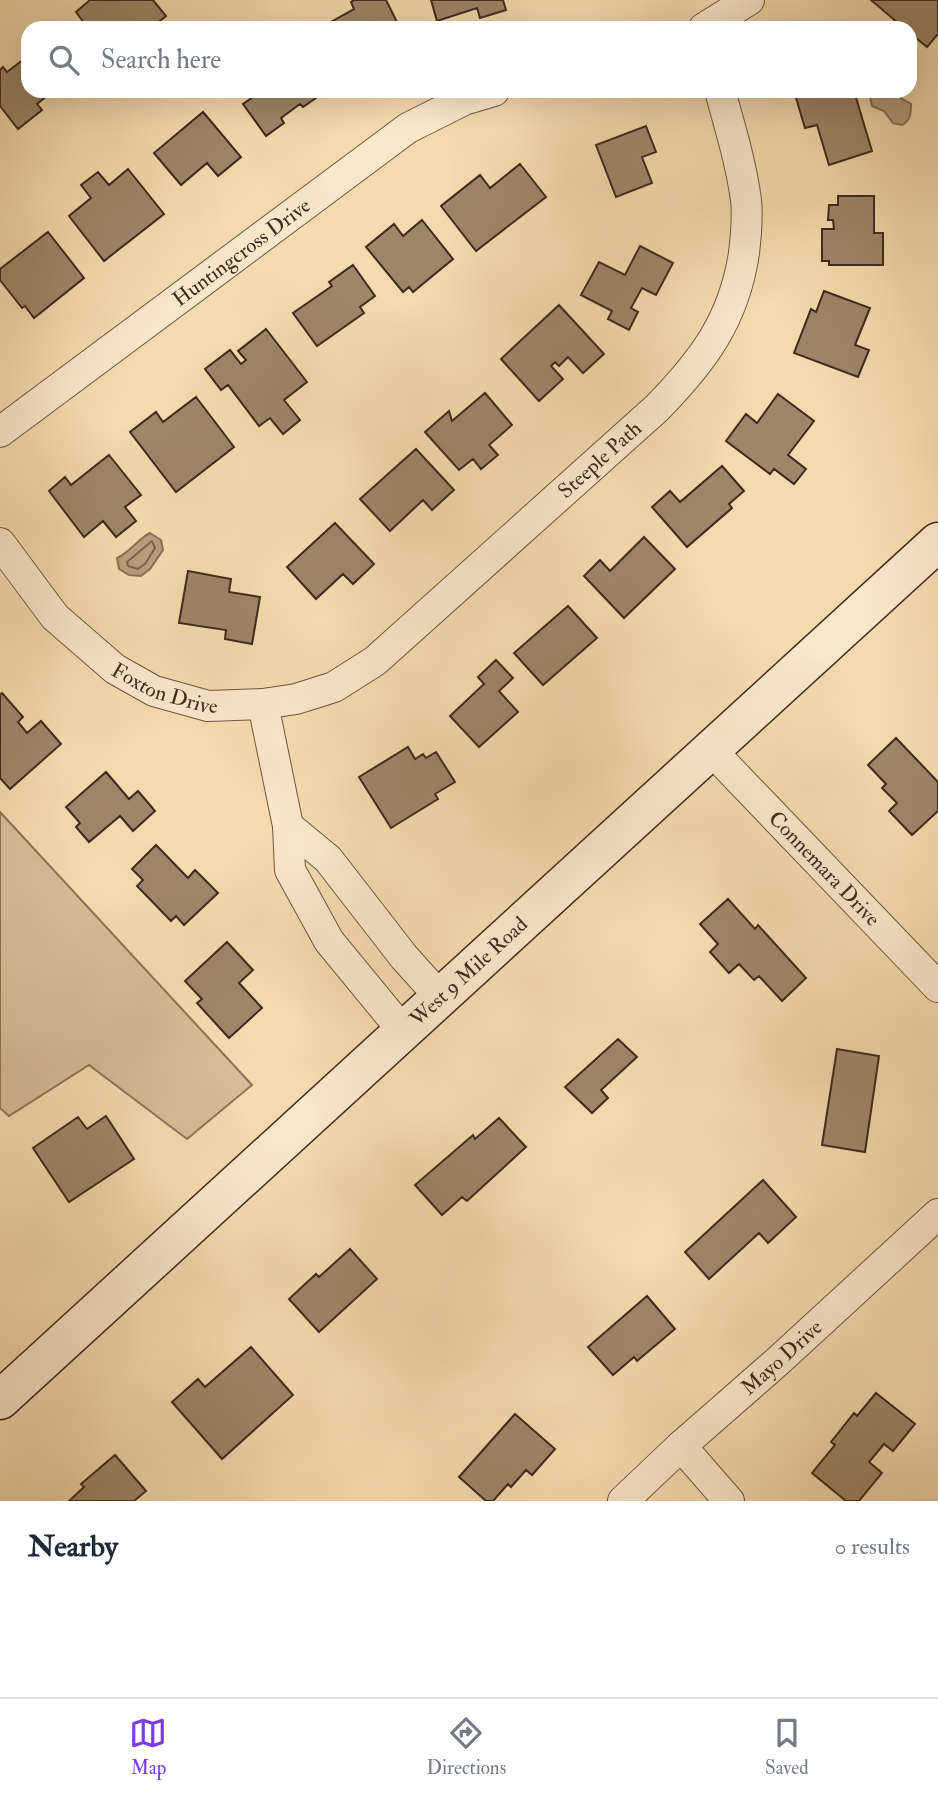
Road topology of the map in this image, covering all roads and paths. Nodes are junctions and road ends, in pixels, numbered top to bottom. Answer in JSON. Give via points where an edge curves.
{"nodes":[{"id":1,"x":750,"y":0,"type":"edge"},
{"id":2,"x":716,"y":21,"type":"edge"},
{"id":3,"x":471,"y":98,"type":"edge"},
{"id":4,"x":722,"y":98,"type":"edge"},
{"id":5,"x":0,"y":432,"type":"edge"},
{"id":6,"x":938,"y":542,"type":"edge"},
{"id":7,"x":0,"y":543,"type":"edge"},
{"id":8,"x":263,"y":704,"type":"junction"},
{"id":9,"x":711,"y":750,"type":"junction"},
{"id":10,"x":288,"y":826,"type":"junction"},
{"id":11,"x":938,"y":987,"type":"edge"},
{"id":12,"x":440,"y":997,"type":"junction"},
{"id":13,"x":403,"y":1031,"type":"junction"},
{"id":14,"x":938,"y":1214,"type":"edge"},
{"id":15,"x":0,"y":1400,"type":"edge"},
{"id":16,"x":681,"y":1446,"type":"junction"},
{"id":17,"x":624,"y":1501,"type":"edge"},
{"id":18,"x":729,"y":1501,"type":"edge"}],
"edges":[{"from":1,"to":2,"type":"street"},
{"from":3,"to":5,"type":"street","name":"Huntingcross Drive","via":[[408,128]]},
{"from":4,"to":8,"type":"street","name":"Steeple Path","via":[[744,188],[747,229],[734,298],[711,345],[656,408],[375,661],[314,695]]},
{"from":6,"to":9,"type":"street","name":"West 9 Mile Road"},
{"from":7,"to":8,"type":"street","name":"Foxton Drive","via":[[55,617],[116,669],[154,691],[208,706]]},
{"from":8,"to":10,"type":"street"},
{"from":9,"to":11,"type":"street","name":"Connemara Drive"},
{"from":9,"to":12,"type":"street","name":"West 9 Mile Road"},
{"from":10,"to":12,"type":"street","via":[[328,859]]},
{"from":10,"to":13,"type":"street","via":[[290,870],[329,941]]},
{"from":12,"to":13,"type":"street","name":"West 9 Mile Road"},
{"from":13,"to":15,"type":"street","name":"West 9 Mile Road"},
{"from":14,"to":16,"type":"street","name":"Mayo Drive"},
{"from":16,"to":17,"type":"street","name":"Mayo Drive"},
{"from":16,"to":18,"type":"street"}]}
